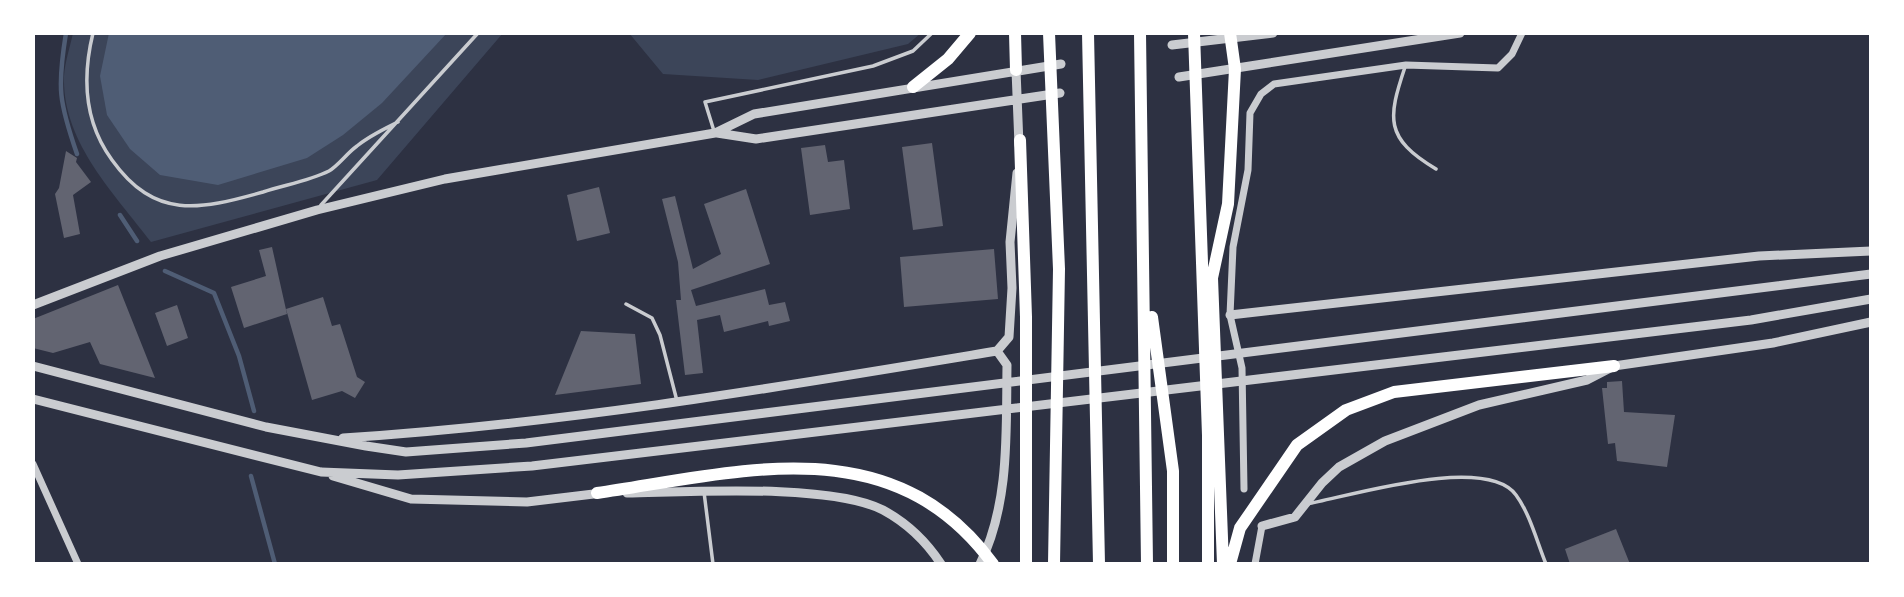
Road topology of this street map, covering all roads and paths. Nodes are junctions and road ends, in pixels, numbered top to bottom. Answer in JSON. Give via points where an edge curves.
{"nodes":[{"id":1,"x":93,"y":33,"type":"edge"},
{"id":2,"x":478,"y":33,"type":"edge"},
{"id":3,"x":932,"y":33,"type":"edge"},
{"id":4,"x":970,"y":33,"type":"edge"},
{"id":5,"x":1015,"y":33,"type":"edge"},
{"id":6,"x":1049,"y":33,"type":"edge"},
{"id":7,"x":1088,"y":33,"type":"edge"},
{"id":8,"x":1140,"y":33,"type":"edge"},
{"id":9,"x":1194,"y":33,"type":"edge"},
{"id":10,"x":1273,"y":33,"type":"edge"},
{"id":11,"x":1460,"y":33,"type":"edge"},
{"id":12,"x":1522,"y":33,"type":"edge"},
{"id":13,"x":1871,"y":35,"type":"edge"},
{"id":14,"x":1230,"y":36,"type":"edge"},
{"id":15,"x":1871,"y":44,"type":"edge"},
{"id":16,"x":1172,"y":45,"type":"dead end"},
{"id":17,"x":1061,"y":64,"type":"dead end"},
{"id":18,"x":1406,"y":65,"type":"junction"},
{"id":19,"x":1235,"y":69,"type":"junction"},
{"id":20,"x":1016,"y":70,"type":"junction"},
{"id":21,"x":1179,"y":77,"type":"dead end"},
{"id":22,"x":912,"y":87,"type":"junction"},
{"id":23,"x":1060,"y":93,"type":"dead end"},
{"id":24,"x":1018,"y":99,"type":"junction"},
{"id":25,"x":398,"y":122,"type":"junction"},
{"id":26,"x":715,"y":133,"type":"junction"},
{"id":27,"x":1020,"y":140,"type":"junction"},
{"id":28,"x":1436,"y":169,"type":"dead end"},
{"id":29,"x":317,"y":210,"type":"junction"},
{"id":30,"x":1871,"y":251,"type":"edge"},
{"id":31,"x":1145,"y":265,"type":"junction"},
{"id":32,"x":1871,"y":274,"type":"edge"},
{"id":33,"x":1871,"y":299,"type":"edge"},
{"id":34,"x":626,"y":304,"type":"dead end"},
{"id":35,"x":33,"y":305,"type":"edge"},
{"id":36,"x":1230,"y":315,"type":"junction"},
{"id":37,"x":1871,"y":322,"type":"edge"},
{"id":38,"x":997,"y":351,"type":"junction"},
{"id":39,"x":33,"y":366,"type":"edge"},
{"id":40,"x":1614,"y":366,"type":"junction"},
{"id":41,"x":33,"y":400,"type":"edge"},
{"id":42,"x":677,"y":403,"type":"junction"},
{"id":43,"x":330,"y":439,"type":"junction"},
{"id":44,"x":33,"y":464,"type":"edge"},
{"id":45,"x":321,"y":472,"type":"junction"},
{"id":46,"x":35,"y":473,"type":"edge"},
{"id":47,"x":1244,"y":489,"type":"dead end"},
{"id":48,"x":704,"y":492,"type":"junction"},
{"id":49,"x":597,"y":493,"type":"junction"},
{"id":50,"x":1307,"y":504,"type":"junction"},
{"id":51,"x":1262,"y":526,"type":"joint"},
{"id":52,"x":78,"y":564,"type":"edge"},
{"id":53,"x":713,"y":564,"type":"edge"},
{"id":54,"x":941,"y":564,"type":"edge"},
{"id":55,"x":980,"y":564,"type":"edge"},
{"id":56,"x":993,"y":564,"type":"edge"},
{"id":57,"x":1026,"y":564,"type":"edge"},
{"id":58,"x":1054,"y":564,"type":"edge"},
{"id":59,"x":1100,"y":564,"type":"edge"},
{"id":60,"x":1147,"y":564,"type":"edge"},
{"id":61,"x":1173,"y":564,"type":"edge"},
{"id":62,"x":1208,"y":564,"type":"edge"},
{"id":63,"x":1223,"y":564,"type":"edge"},
{"id":64,"x":1230,"y":564,"type":"edge"},
{"id":65,"x":1255,"y":564,"type":"edge"},
{"id":66,"x":1546,"y":564,"type":"edge"}],
"edges":[{"from":1,"to":25,"type":"lane","via":[[86,103],[95,132],[124,177],[149,197],[171,205],[193,208],[230,201],[331,170],[358,144]]},
{"from":2,"to":25,"type":"lane"},
{"from":3,"to":26,"type":"lane","via":[[914,51],[873,66],[705,102]]},
{"from":4,"to":22,"type":"highway"},
{"from":5,"to":20,"type":"highway"},
{"from":6,"to":58,"type":"highway","via":[[1059,269]]},
{"from":7,"to":59,"type":"highway"},
{"from":8,"to":31,"type":"highway"},
{"from":9,"to":62,"type":"highway"},
{"from":10,"to":14,"type":"street"},
{"from":11,"to":19,"type":"street"},
{"from":12,"to":18,"type":"street","via":[[1498,68]]},
{"from":13,"to":15,"type":"lane"},
{"from":14,"to":16,"type":"street"},
{"from":14,"to":19,"type":"highway"},
{"from":17,"to":20,"type":"street"},
{"from":18,"to":28,"type":"lane","via":[[1391,108],[1395,128],[1412,155]]},
{"from":18,"to":36,"type":"street","via":[[1274,84],[1261,94],[1250,113],[1248,170],[1233,247]]},
{"from":19,"to":21,"type":"street"},
{"from":19,"to":63,"type":"highway","via":[[1228,204],[1212,278]]},
{"from":20,"to":22,"type":"street"},
{"from":20,"to":24,"type":"street"},
{"from":22,"to":26,"type":"street","via":[[754,114]]},
{"from":23,"to":24,"type":"street"},
{"from":24,"to":26,"type":"street","via":[[756,139]]},
{"from":24,"to":27,"type":"street"},
{"from":25,"to":29,"type":"lane"},
{"from":26,"to":29,"type":"street","via":[[445,178]]},
{"from":27,"to":38,"type":"street","via":[[1010,243],[1009,337]]},
{"from":27,"to":57,"type":"highway","via":[[1026,293]]},
{"from":29,"to":35,"type":"street","via":[[160,256]]},
{"from":30,"to":36,"type":"street","via":[[1759,256]]},
{"from":31,"to":60,"type":"highway"},
{"from":31,"to":61,"type":"highway","via":[[1173,471]]},
{"from":32,"to":43,"type":"street","via":[[526,443],[406,452]]},
{"from":33,"to":45,"type":"street","via":[[1751,320],[532,466],[398,475]]},
{"from":34,"to":42,"type":"lane","via":[[652,318]]},
{"from":36,"to":47,"type":"street","via":[[1242,368]]},
{"from":37,"to":40,"type":"street","via":[[1773,344]]},
{"from":38,"to":42,"type":"street"},
{"from":38,"to":55,"type":"street","via":[[1007,365],[1001,505]]},
{"from":39,"to":43,"type":"street","via":[[266,427]]},
{"from":40,"to":50,"type":"street","via":[[1587,380],[1479,405],[1385,441],[1339,467]]},
{"from":40,"to":64,"type":"highway","via":[[1394,392],[1346,410],[1297,444],[1240,528]]},
{"from":41,"to":45,"type":"street"},
{"from":42,"to":43,"type":"street"},
{"from":44,"to":46,"type":"street"},
{"from":45,"to":49,"type":"street","via":[[411,499],[527,502]]},
{"from":46,"to":52,"type":"street"},
{"from":48,"to":49,"type":"street"},
{"from":48,"to":53,"type":"lane"},
{"from":48,"to":54,"type":"street","via":[[828,495],[881,509],[926,540]]},
{"from":49,"to":56,"type":"highway","via":[[780,466],[845,471],[925,499],[960,525]]},
{"from":50,"to":51,"type":"street","via":[[1294,517]]},
{"from":50,"to":66,"type":"lane","via":[[1404,481],[1487,478],[1515,493]]},
{"from":51,"to":65,"type":"street"}]}
